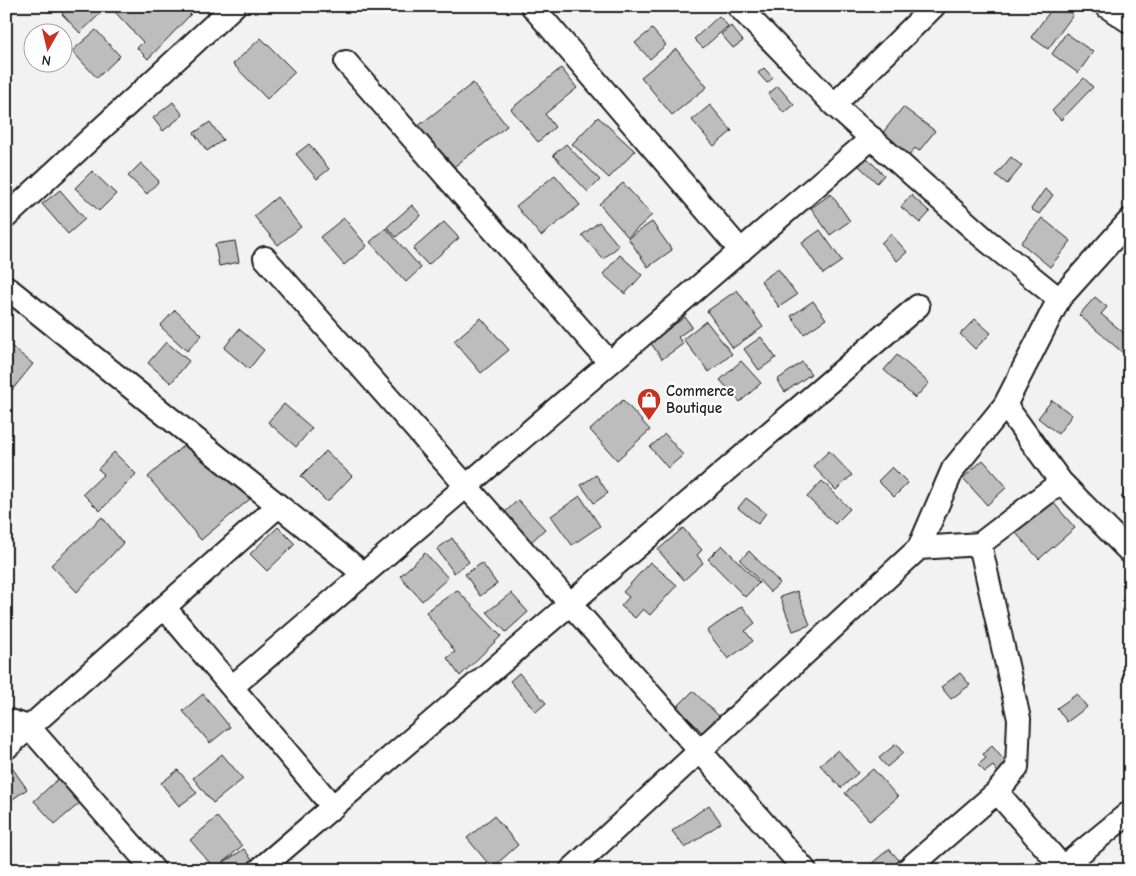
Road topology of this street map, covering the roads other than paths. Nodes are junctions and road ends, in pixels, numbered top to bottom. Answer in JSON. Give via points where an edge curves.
{"nodes":[{"id":1,"x":234,"y":6,"type":"edge"},
{"id":2,"x":532,"y":6,"type":"edge"},
{"id":3,"x":738,"y":6,"type":"edge"},
{"id":4,"x":934,"y":6,"type":"edge"},
{"id":5,"x":1106,"y":6,"type":"edge"},
{"id":6,"x":1130,"y":22,"type":"edge"},
{"id":7,"x":346,"y":62,"type":"dead end"},
{"id":8,"x":834,"y":105,"type":"junction"},
{"id":9,"x":872,"y":138,"type":"junction"},
{"id":10,"x":6,"y":217,"type":"edge"},
{"id":11,"x":1129,"y":224,"type":"edge"},
{"id":12,"x":741,"y":251,"type":"junction"},
{"id":13,"x":265,"y":258,"type":"dead end"},
{"id":14,"x":6,"y":286,"type":"edge"},
{"id":15,"x":1060,"y":299,"type":"junction"},
{"id":16,"x":918,"y":306,"type":"dead end"},
{"id":17,"x":610,"y":363,"type":"junction"},
{"id":18,"x":1006,"y":404,"type":"junction"},
{"id":19,"x":1061,"y":482,"type":"junction"},
{"id":20,"x":466,"y":486,"type":"junction"},
{"id":21,"x":278,"y":506,"type":"junction"},
{"id":22,"x":980,"y":544,"type":"junction"},
{"id":23,"x":919,"y":548,"type":"junction"},
{"id":24,"x":1130,"y":552,"type":"edge"},
{"id":25,"x":364,"y":574,"type":"junction"},
{"id":26,"x":570,"y":604,"type":"junction"},
{"id":27,"x":164,"y":607,"type":"junction"},
{"id":28,"x":232,"y":687,"type":"junction"},
{"id":29,"x":6,"y":720,"type":"edge"},
{"id":30,"x":29,"y":727,"type":"junction"},
{"id":31,"x":6,"y":748,"type":"edge"},
{"id":32,"x":700,"y":751,"type":"junction"},
{"id":33,"x":997,"y":792,"type":"junction"},
{"id":34,"x":332,"y":807,"type":"junction"},
{"id":35,"x":1130,"y":812,"type":"edge"},
{"id":36,"x":1064,"y":868,"type":"edge"},
{"id":37,"x":154,"y":870,"type":"edge"},
{"id":38,"x":259,"y":870,"type":"edge"},
{"id":39,"x":571,"y":870,"type":"edge"},
{"id":40,"x":805,"y":870,"type":"edge"},
{"id":41,"x":907,"y":870,"type":"edge"}],
"edges":[{"from":1,"to":10,"type":"street"},
{"from":2,"to":12,"type":"street"},
{"from":3,"to":8,"type":"street"},
{"from":4,"to":8,"type":"street"},
{"from":5,"to":6,"type":"street"},
{"from":7,"to":17,"type":"street"},
{"from":8,"to":9,"type":"street"},
{"from":9,"to":12,"type":"street"},
{"from":9,"to":15,"type":"street","via":[[985,239]]},
{"from":11,"to":15,"type":"street"},
{"from":12,"to":17,"type":"street"},
{"from":13,"to":20,"type":"street"},
{"from":14,"to":21,"type":"street"},
{"from":15,"to":18,"type":"street"},
{"from":16,"to":26,"type":"street"},
{"from":17,"to":20,"type":"street"},
{"from":18,"to":19,"type":"street"},
{"from":18,"to":23,"type":"street","via":[[953,469]]},
{"from":19,"to":22,"type":"street"},
{"from":19,"to":24,"type":"street"},
{"from":20,"to":25,"type":"street"},
{"from":20,"to":26,"type":"street"},
{"from":21,"to":25,"type":"street"},
{"from":21,"to":27,"type":"street"},
{"from":22,"to":23,"type":"street"},
{"from":22,"to":33,"type":"street","via":[[1019,719],[1017,768]]},
{"from":23,"to":32,"type":"street"},
{"from":25,"to":28,"type":"street"},
{"from":26,"to":32,"type":"street"},
{"from":26,"to":34,"type":"street"},
{"from":27,"to":28,"type":"street"},
{"from":27,"to":30,"type":"street"},
{"from":28,"to":34,"type":"street"},
{"from":29,"to":30,"type":"street"},
{"from":30,"to":31,"type":"street"},
{"from":30,"to":37,"type":"street"},
{"from":32,"to":39,"type":"street"},
{"from":32,"to":40,"type":"street"},
{"from":33,"to":36,"type":"street"},
{"from":33,"to":41,"type":"street"},
{"from":34,"to":38,"type":"street"},
{"from":35,"to":36,"type":"street"}]}
